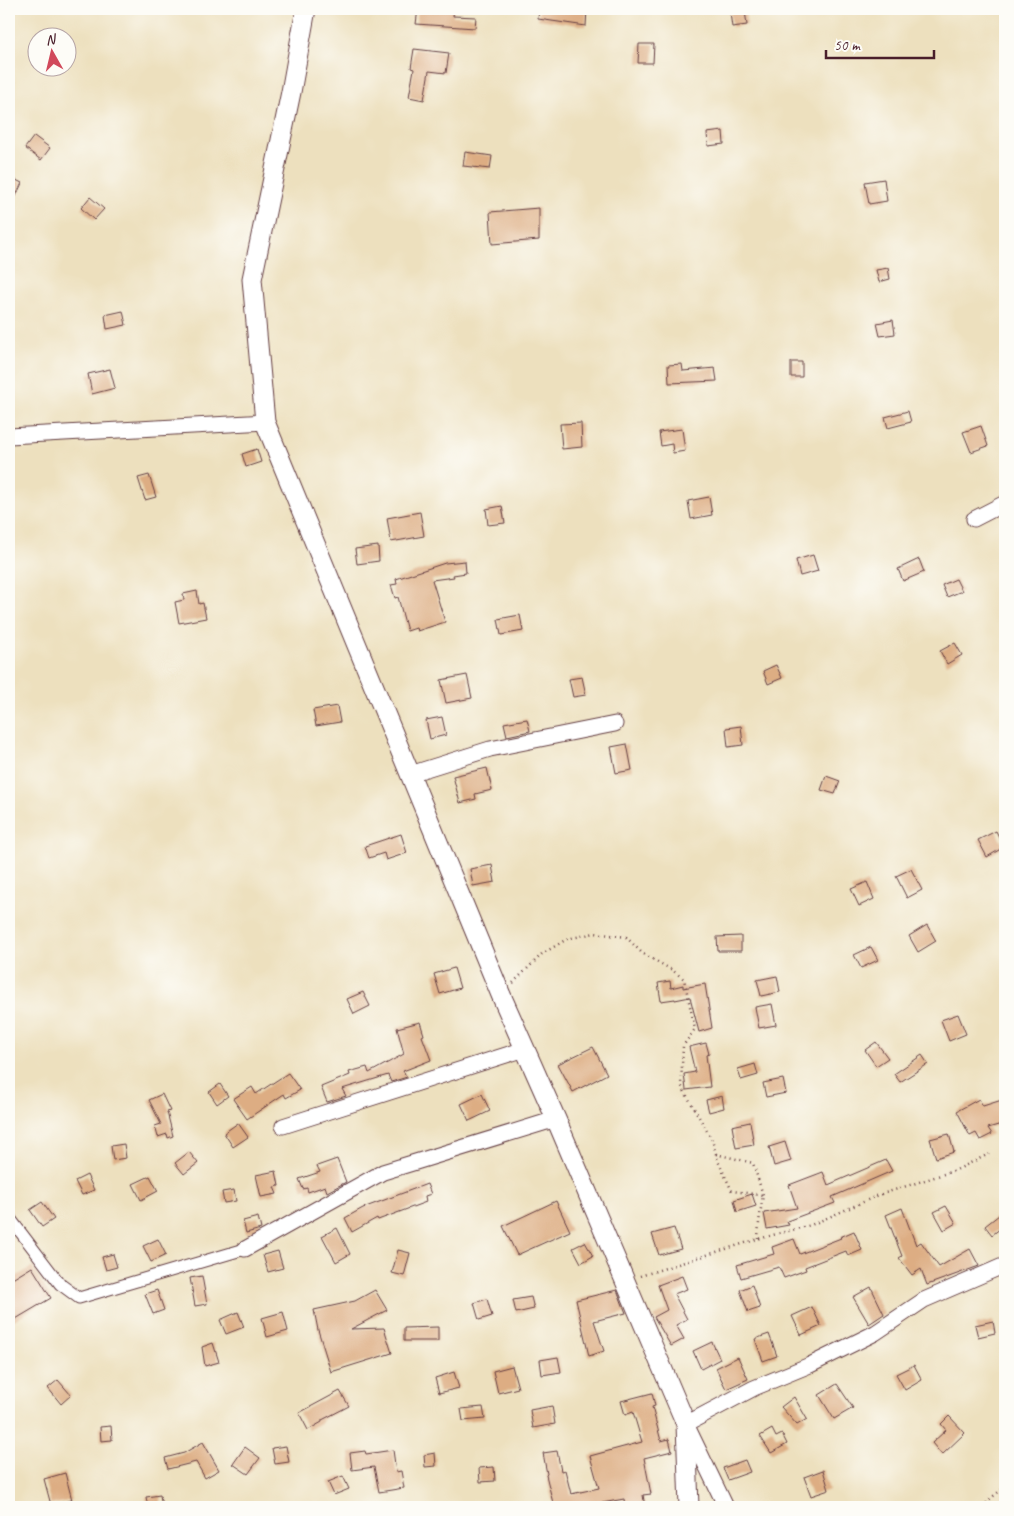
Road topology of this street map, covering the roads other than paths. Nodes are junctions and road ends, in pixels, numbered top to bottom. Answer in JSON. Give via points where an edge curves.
{"nodes":[{"id":1,"x":306,"y":9,"type":"edge"},
{"id":2,"x":265,"y":422,"type":"junction"},
{"id":3,"x":9,"y":436,"type":"edge"},
{"id":4,"x":1005,"y":503,"type":"edge"},
{"id":5,"x":974,"y":519,"type":"dead end"},
{"id":6,"x":615,"y":724,"type":"dead end"},
{"id":7,"x":410,"y":774,"type":"junction"},
{"id":8,"x":525,"y":1049,"type":"junction"},
{"id":9,"x":556,"y":1119,"type":"junction"},
{"id":10,"x":283,"y":1126,"type":"dead end"},
{"id":11,"x":9,"y":1216,"type":"edge"},
{"id":12,"x":245,"y":1249,"type":"joint"},
{"id":13,"x":1005,"y":1265,"type":"edge"},
{"id":14,"x":686,"y":1424,"type":"junction"},
{"id":15,"x":689,"y":1507,"type":"edge"},
{"id":16,"x":726,"y":1507,"type":"edge"}],
"edges":[{"from":1,"to":2,"type":"street","via":[[252,279]]},
{"from":2,"to":3,"type":"street"},
{"from":2,"to":7,"type":"street"},
{"from":4,"to":5,"type":"street"},
{"from":6,"to":7,"type":"street","via":[[490,749]]},
{"from":7,"to":8,"type":"street"},
{"from":8,"to":9,"type":"street"},
{"from":8,"to":10,"type":"street"},
{"from":9,"to":12,"type":"street","via":[[383,1172]]},
{"from":9,"to":14,"type":"street"},
{"from":11,"to":12,"type":"street","via":[[60,1284],[79,1298]]},
{"from":13,"to":14,"type":"street","via":[[924,1300],[875,1333],[754,1388]]},
{"from":14,"to":15,"type":"street"},
{"from":14,"to":16,"type":"street"}]}
